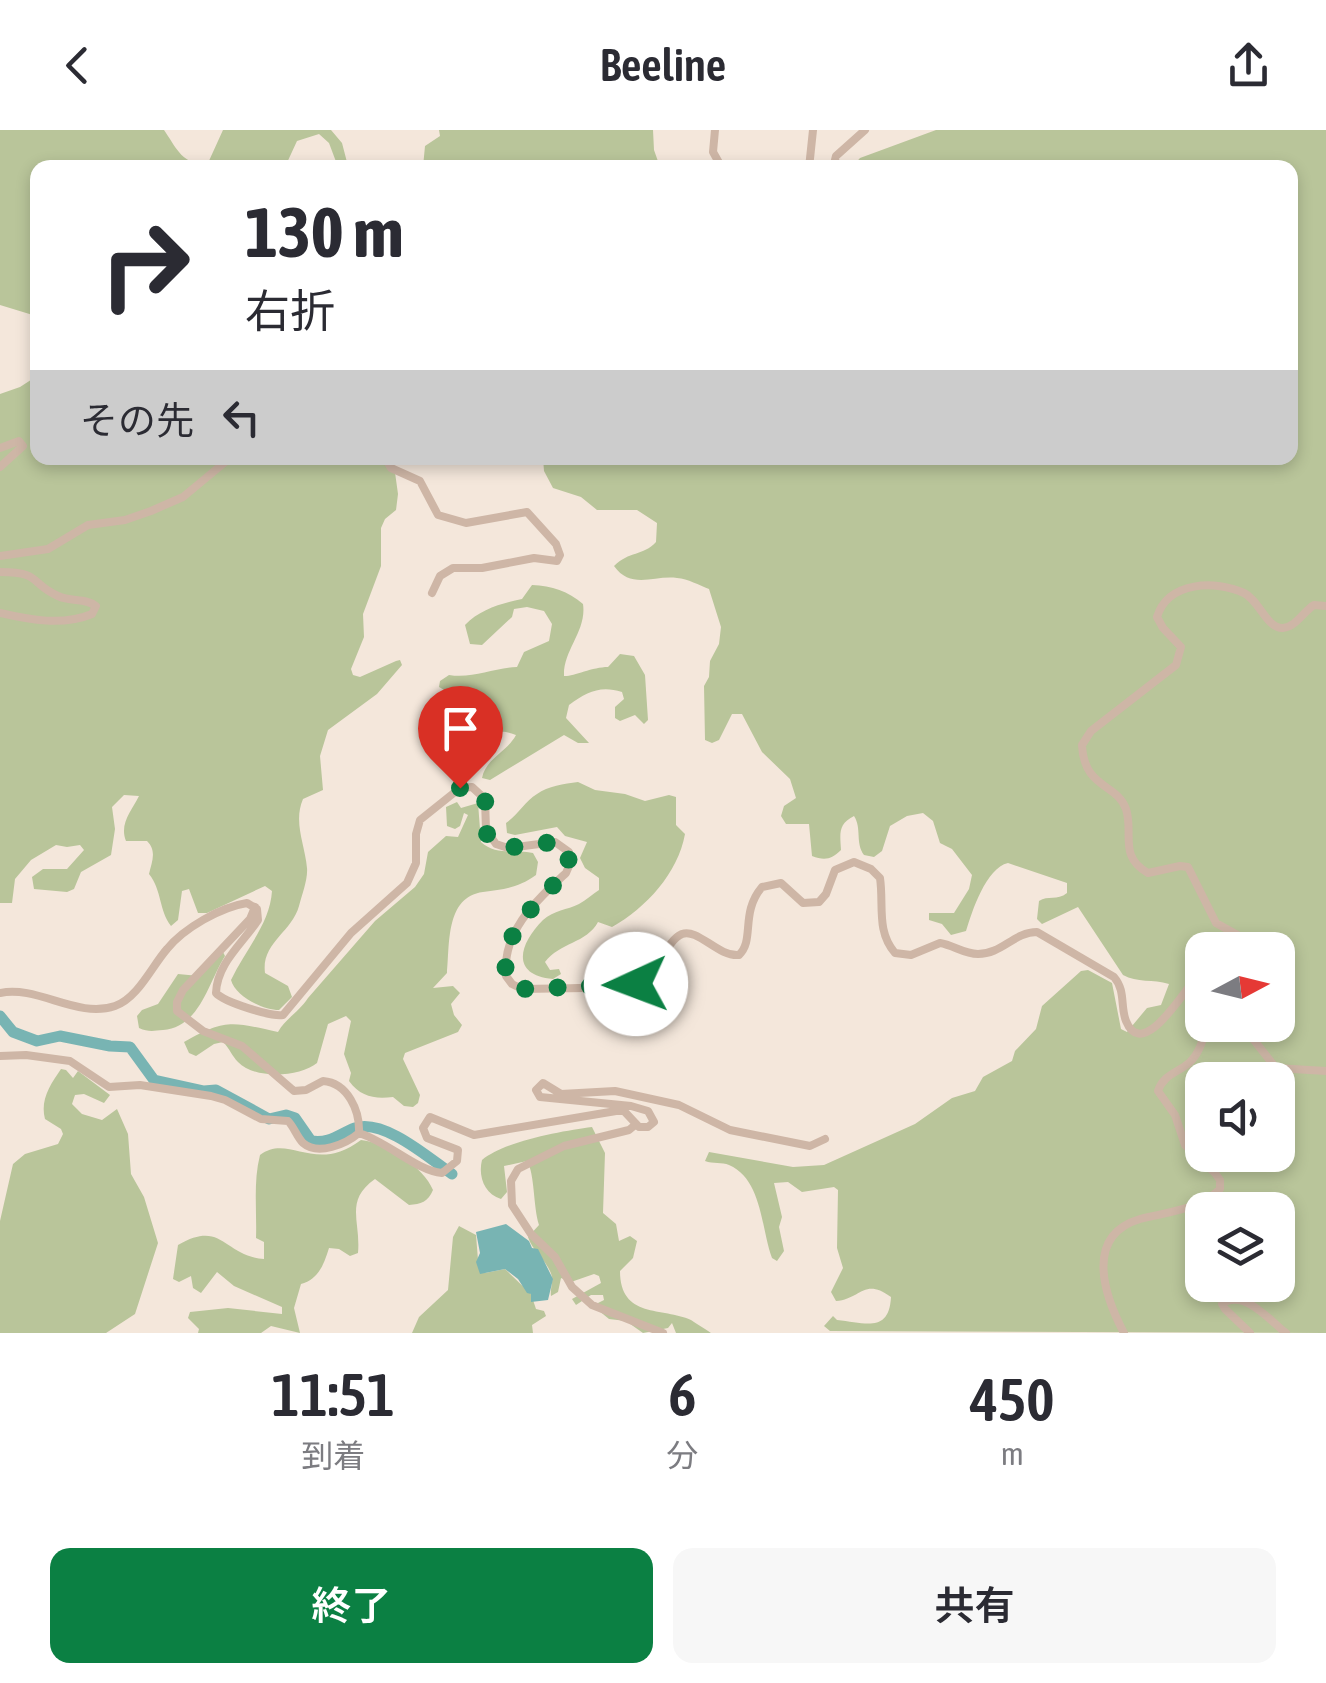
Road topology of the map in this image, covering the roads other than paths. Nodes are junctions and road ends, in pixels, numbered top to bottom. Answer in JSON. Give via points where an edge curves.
{"nodes":[{"id":1,"x":715,"y":130,"type":"edge"},
{"id":2,"x":813,"y":130,"type":"edge"},
{"id":3,"x":865,"y":130,"type":"edge"},
{"id":4,"x":718,"y":160,"type":"edge"},
{"id":5,"x":811,"y":160,"type":"edge"},
{"id":6,"x":835,"y":160,"type":"edge"},
{"id":7,"x":0,"y":448,"type":"edge"},
{"id":8,"x":222,"y":465,"type":"edge"},
{"id":9,"x":390,"y":465,"type":"edge"},
{"id":10,"x":0,"y":467,"type":"edge"},
{"id":11,"x":0,"y":556,"type":"edge"},
{"id":12,"x":0,"y":572,"type":"edge"},
{"id":13,"x":432,"y":593,"type":"dead end"},
{"id":14,"x":1326,"y":606,"type":"edge"},
{"id":15,"x":0,"y":614,"type":"edge"},
{"id":16,"x":255,"y":907,"type":"junction"},
{"id":17,"x":1233,"y":932,"type":"edge"},
{"id":18,"x":1185,"y":988,"type":"edge"},
{"id":19,"x":0,"y":993,"type":"edge"},
{"id":20,"x":1201,"y":1042,"type":"edge"},
{"id":21,"x":1255,"y":1042,"type":"edge"},
{"id":22,"x":0,"y":1056,"type":"edge"},
{"id":23,"x":1326,"y":1071,"type":"edge"},
{"id":24,"x":635,"y":1124,"type":"junction"},
{"id":25,"x":359,"y":1133,"type":"junction"},
{"id":26,"x":824,"y":1139,"type":"dead end"},
{"id":27,"x":663,"y":1333,"type":"edge"},
{"id":28,"x":1124,"y":1333,"type":"edge"},
{"id":29,"x":1250,"y":1333,"type":"edge"},
{"id":30,"x":1286,"y":1333,"type":"edge"}],
"edges":[{"from":1,"to":4,"type":"street"},
{"from":2,"to":5,"type":"street"},
{"from":3,"to":6,"type":"street"},
{"from":7,"to":10,"type":"street","via":[[23,446]]},
{"from":8,"to":11,"type":"street","via":[[183,497],[151,511],[88,525],[48,549]]},
{"from":9,"to":13,"type":"street","via":[[420,481],[438,515],[466,522],[527,512],[560,555],[558,561],[453,568]]},
{"from":12,"to":15,"type":"street","via":[[28,574],[60,597],[96,606],[74,620]]},
{"from":14,"to":17,"type":"street","via":[[1314,605],[1282,628],[1242,592],[1213,585],[1183,590],[1157,617],[1180,646],[1176,665],[1082,745],[1092,777],[1126,810],[1126,838],[1136,864],[1148,873],[1188,867],[1216,922]]},
{"from":16,"to":18,"type":"street","via":[[258,920],[229,958],[216,993],[275,1017],[289,1011],[352,934],[402,889],[416,863],[420,820],[466,787],[485,799],[486,830],[496,844],[555,842],[568,852],[566,873],[521,919],[510,945],[506,976],[522,989],[636,984],[684,933],[727,956],[739,955],[747,946],[747,914],[762,887],[781,883],[803,904],[818,902],[836,870],[854,862],[880,878],[882,922],[895,954],[940,943],[989,953],[1036,932],[1114,977],[1126,1020],[1138,1032],[1157,1028]]},
{"from":16,"to":19,"type":"street","via":[[242,903],[186,932],[115,1006],[84,1008]]},
{"from":16,"to":25,"type":"street","via":[[183,990],[177,1011],[203,1031],[242,1046],[294,1091],[323,1081],[338,1085],[358,1109]]},
{"from":20,"to":28,"type":"street","via":[[1191,1061],[1158,1090],[1185,1144],[1215,1173],[1220,1189],[1169,1215],[1134,1221],[1111,1242],[1102,1273]]},
{"from":21,"to":23,"type":"street","via":[[1276,1068]]},
{"from":22,"to":25,"type":"street","via":[[70,1061],[109,1087],[218,1098],[261,1119],[288,1122],[313,1148],[340,1145]]},
{"from":24,"to":25,"type":"street","via":[[616,1111],[474,1135],[430,1117],[423,1128],[427,1138],[458,1150],[457,1161],[442,1173]]},
{"from":24,"to":26,"type":"street","via":[[648,1127],[653,1116],[631,1106],[540,1097],[536,1090],[544,1083],[566,1095],[615,1091],[680,1105],[730,1130],[810,1146]]},
{"from":24,"to":27,"type":"street","via":[[518,1169],[510,1181],[512,1205],[592,1305]]},
{"from":29,"to":30,"type":"street","via":[[1225,1309],[1226,1300],[1262,1312]]}]}
